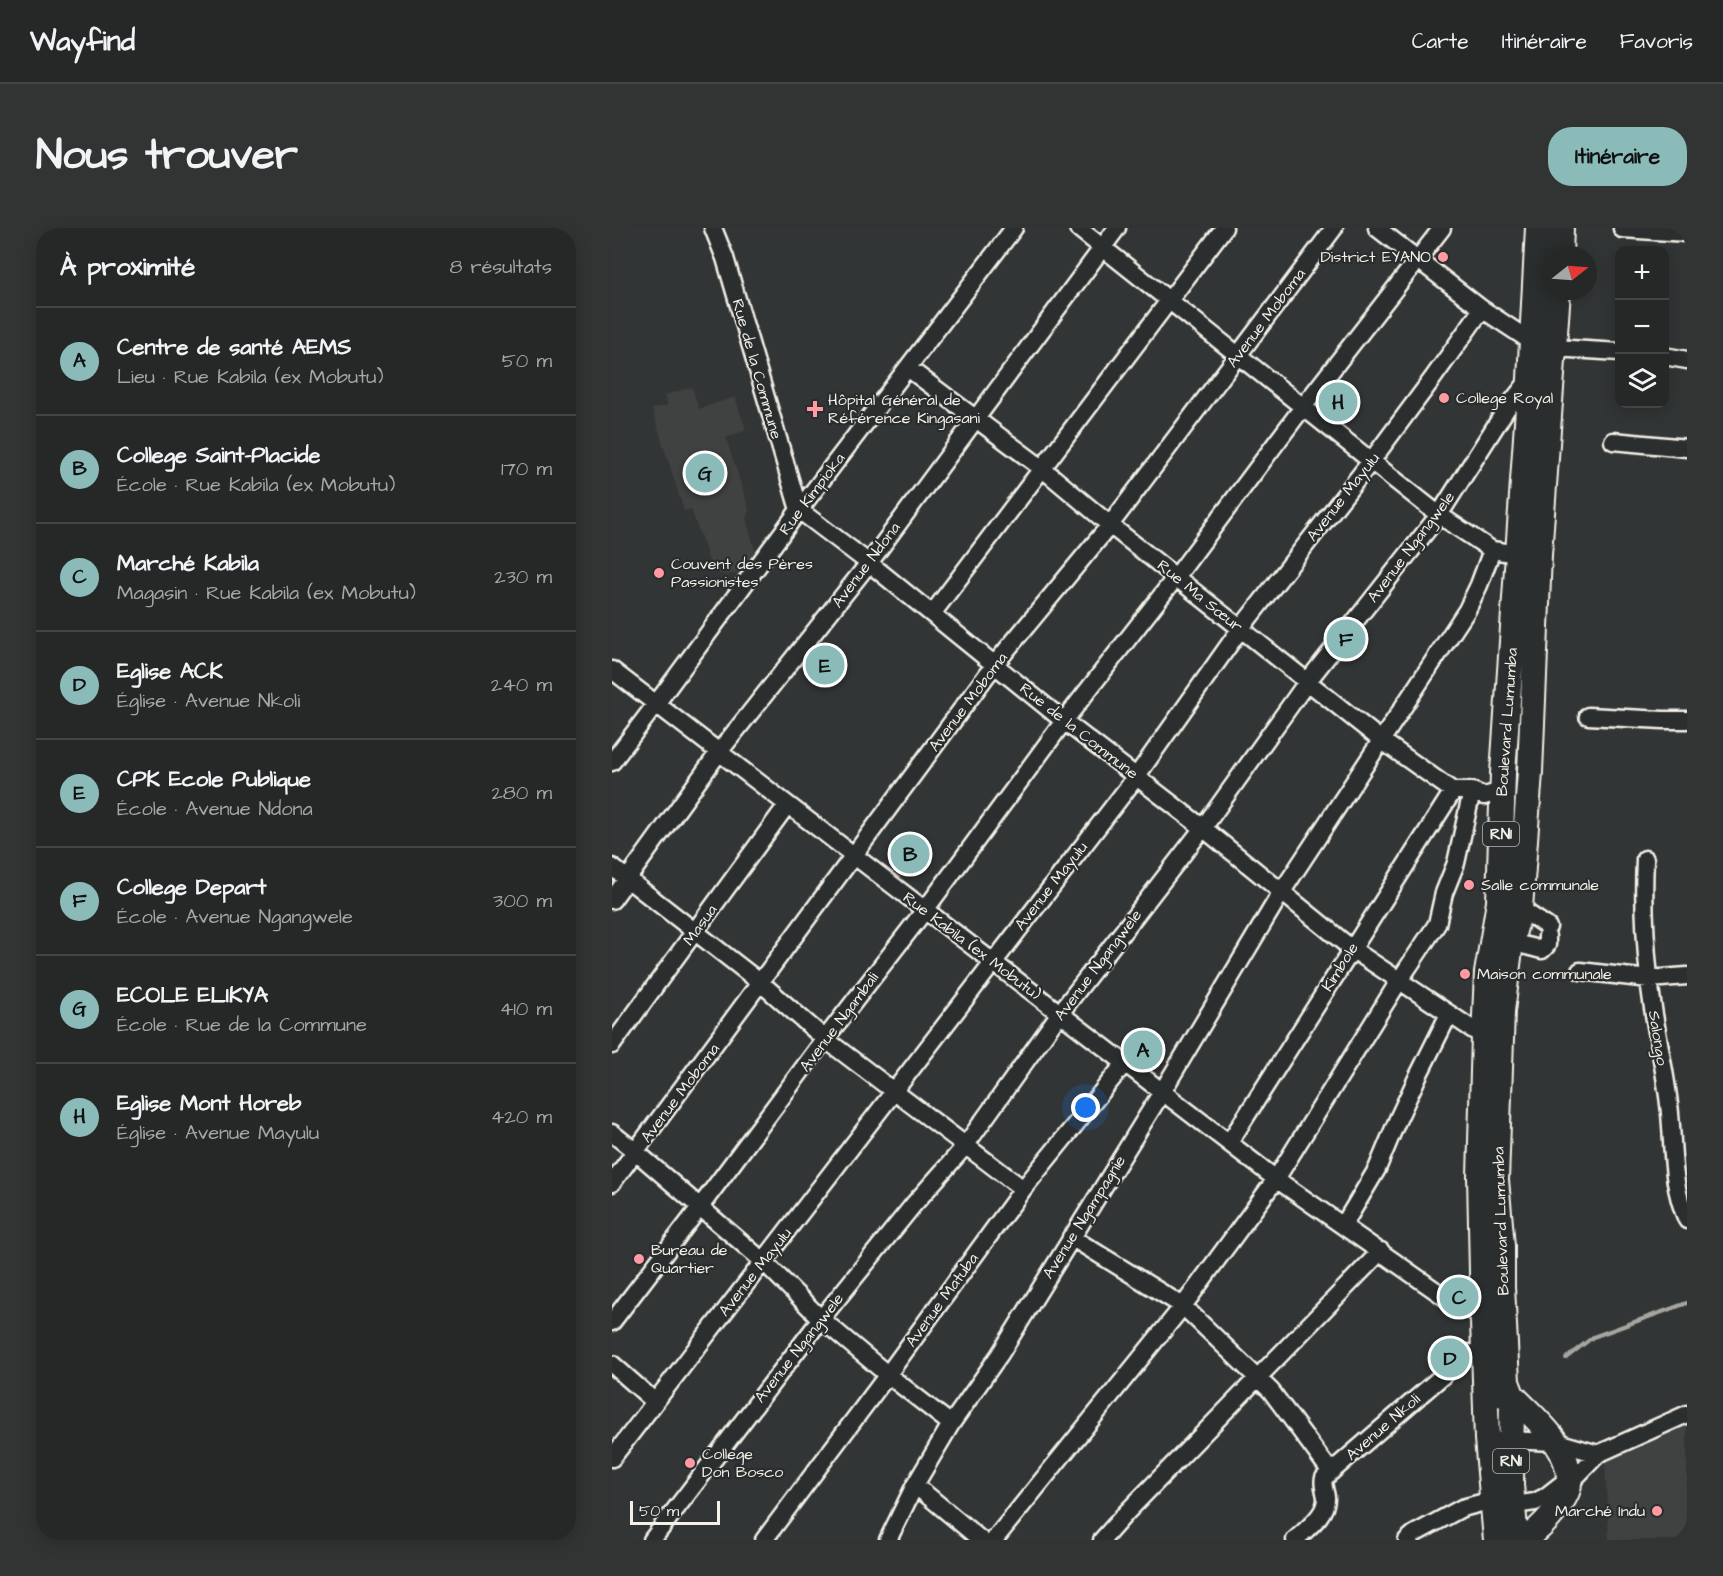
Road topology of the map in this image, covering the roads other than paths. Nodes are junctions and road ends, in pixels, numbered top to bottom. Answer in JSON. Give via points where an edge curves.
{"nodes":[{"id":1,"x":713,"y":228,"type":"edge"},
{"id":2,"x":1014,"y":228,"type":"edge"},
{"id":3,"x":1078,"y":228,"type":"edge"},
{"id":4,"x":1117,"y":228,"type":"edge"},
{"id":5,"x":1224,"y":228,"type":"edge"},
{"id":6,"x":1334,"y":228,"type":"edge"},
{"id":7,"x":1377,"y":228,"type":"edge"},
{"id":8,"x":1442,"y":228,"type":"edge"},
{"id":9,"x":1538,"y":228,"type":"edge"},
{"id":10,"x":1562,"y":228,"type":"edge"},
{"id":11,"x":1622,"y":229,"type":"edge"},
{"id":12,"x":1687,"y":233,"type":"edge"},
{"id":13,"x":1103,"y":246,"type":"junction"},
{"id":14,"x":1561,"y":246,"type":"edge"},
{"id":15,"x":1417,"y":259,"type":"junction"},
{"id":16,"x":1169,"y":300,"type":"junction"},
{"id":17,"x":1556,"y":300,"type":"edge"},
{"id":18,"x":1482,"y":309,"type":"junction"},
{"id":19,"x":1543,"y":345,"type":"junction"},
{"id":20,"x":1615,"y":352,"type":"edge"},
{"id":21,"x":1239,"y":356,"type":"junction"},
{"id":22,"x":1669,"y":357,"type":"edge"},
{"id":23,"x":1687,"y":360,"type":"edge"},
{"id":24,"x":908,"y":368,"type":"junction"},
{"id":25,"x":1530,"y":379,"type":"junction"},
{"id":26,"x":1303,"y":407,"type":"junction"},
{"id":27,"x":976,"y":419,"type":"junction"},
{"id":28,"x":1613,"y":441,"type":"dead end"},
{"id":29,"x":1687,"y":448,"type":"edge"},
{"id":30,"x":1372,"y":460,"type":"junction"},
{"id":31,"x":1042,"y":469,"type":"junction"},
{"id":32,"x":799,"y":510,"type":"junction"},
{"id":33,"x":1439,"y":515,"type":"junction"},
{"id":34,"x":1110,"y":525,"type":"junction"},
{"id":35,"x":1492,"y":550,"type":"junction"},
{"id":36,"x":1518,"y":554,"type":"junction"},
{"id":37,"x":869,"y":563,"type":"junction"},
{"id":38,"x":1176,"y":577,"type":"junction"},
{"id":39,"x":932,"y":614,"type":"junction"},
{"id":40,"x":1240,"y":628,"type":"junction"},
{"id":41,"x":995,"y":664,"type":"junction"},
{"id":42,"x":612,"y":670,"type":"edge"},
{"id":43,"x":1307,"y":682,"type":"junction"},
{"id":44,"x":656,"y":704,"type":"junction"},
{"id":45,"x":1588,"y":716,"type":"dead end"},
{"id":46,"x":1687,"y":720,"type":"edge"},
{"id":47,"x":1064,"y":721,"type":"junction"},
{"id":48,"x":1381,"y":740,"type":"junction"},
{"id":49,"x":719,"y":752,"type":"junction"},
{"id":50,"x":612,"y":762,"type":"edge"},
{"id":51,"x":1530,"y":772,"type":"junction"},
{"id":52,"x":1136,"y":777,"type":"junction"},
{"id":53,"x":1503,"y":782,"type":"junction"},
{"id":54,"x":1453,"y":791,"type":"junction"},
{"id":55,"x":1472,"y":791,"type":"junction"},
{"id":56,"x":787,"y":805,"type":"junction"},
{"id":57,"x":1203,"y":828,"type":"junction"},
{"id":58,"x":854,"y":856,"type":"junction"},
{"id":59,"x":1645,"y":859,"type":"dead end"},
{"id":60,"x":612,"y":867,"type":"edge"},
{"id":61,"x":628,"y":879,"type":"junction"},
{"id":62,"x":1281,"y":893,"type":"junction"},
{"id":63,"x":612,"y":900,"type":"edge"},
{"id":64,"x":1520,"y":908,"type":"junction"},
{"id":65,"x":925,"y":910,"type":"junction"},
{"id":66,"x":695,"y":932,"type":"junction"},
{"id":67,"x":1511,"y":942,"type":"junction"},
{"id":68,"x":1352,"y":949,"type":"junction"},
{"id":69,"x":992,"y":962,"type":"junction"},
{"id":70,"x":1580,"y":971,"type":"dead end"},
{"id":71,"x":1687,"y":976,"type":"edge"},
{"id":72,"x":1649,"y":979,"type":"junction"},
{"id":73,"x":1399,"y":981,"type":"junction"},
{"id":74,"x":761,"y":983,"type":"junction"},
{"id":75,"x":1060,"y":1013,"type":"junction"},
{"id":76,"x":1449,"y":1014,"type":"junction"},
{"id":77,"x":1493,"y":1037,"type":"junction"},
{"id":78,"x":825,"y":1039,"type":"junction"},
{"id":79,"x":612,"y":1044,"type":"edge"},
{"id":80,"x":1125,"y":1063,"type":"junction"},
{"id":81,"x":893,"y":1090,"type":"junction"},
{"id":82,"x":1162,"y":1092,"type":"junction"},
{"id":83,"x":612,"y":1134,"type":"edge"},
{"id":84,"x":1229,"y":1143,"type":"junction"},
{"id":85,"x":965,"y":1146,"type":"junction"},
{"id":86,"x":636,"y":1152,"type":"junction"},
{"id":87,"x":1276,"y":1179,"type":"junction"},
{"id":88,"x":612,"y":1183,"type":"edge"},
{"id":89,"x":1023,"y":1189,"type":"junction"},
{"id":90,"x":700,"y":1208,"type":"junction"},
{"id":91,"x":1687,"y":1220,"type":"edge"},
{"id":92,"x":1343,"y":1226,"type":"junction"},
{"id":93,"x":1071,"y":1237,"type":"junction"},
{"id":94,"x":1381,"y":1251,"type":"junction"},
{"id":95,"x":764,"y":1262,"type":"junction"},
{"id":96,"x":1183,"y":1306,"type":"junction"},
{"id":97,"x":821,"y":1319,"type":"junction"},
{"id":98,"x":1483,"y":1321,"type":"junction"},
{"id":99,"x":612,"y":1322,"type":"edge"},
{"id":100,"x":1469,"y":1353,"type":"dead end"},
{"id":101,"x":612,"y":1364,"type":"edge"},
{"id":102,"x":888,"y":1375,"type":"junction"},
{"id":103,"x":1257,"y":1378,"type":"junction"},
{"id":104,"x":1512,"y":1395,"type":"junction"},
{"id":105,"x":1485,"y":1396,"type":"junction"},
{"id":106,"x":654,"y":1401,"type":"junction"},
{"id":107,"x":1687,"y":1414,"type":"edge"},
{"id":108,"x":951,"y":1424,"type":"junction"},
{"id":109,"x":1499,"y":1440,"type":"junction"},
{"id":110,"x":1557,"y":1442,"type":"junction"},
{"id":111,"x":1598,"y":1454,"type":"junction"},
{"id":112,"x":612,"y":1458,"type":"edge"},
{"id":113,"x":1326,"y":1478,"type":"junction"},
{"id":114,"x":1570,"y":1484,"type":"junction"},
{"id":115,"x":915,"y":1485,"type":"junction"},
{"id":116,"x":1504,"y":1504,"type":"junction"},
{"id":117,"x":652,"y":1540,"type":"edge"},
{"id":118,"x":764,"y":1540,"type":"edge"},
{"id":119,"x":888,"y":1540,"type":"edge"},
{"id":120,"x":981,"y":1540,"type":"edge"},
{"id":121,"x":994,"y":1540,"type":"edge"},
{"id":122,"x":1102,"y":1540,"type":"edge"},
{"id":123,"x":1295,"y":1540,"type":"edge"},
{"id":124,"x":1407,"y":1540,"type":"edge"},
{"id":125,"x":1496,"y":1540,"type":"edge"},
{"id":126,"x":1516,"y":1540,"type":"edge"},
{"id":127,"x":1524,"y":1540,"type":"edge"}],
"edges":[{"from":1,"to":32,"type":"street","name":"Rue de la Commune"},
{"from":2,"to":24,"type":"street","name":"Rue Kimpioka"},
{"from":3,"to":13,"type":"street"},
{"from":4,"to":13,"type":"street","name":"Avenue Ndona"},
{"from":5,"to":16,"type":"street"},
{"from":6,"to":21,"type":"street","name":"Avenue Moboma"},
{"from":7,"to":15,"type":"street"},
{"from":8,"to":15,"type":"street","name":"Avenue Ngambali"},
{"from":9,"to":19,"type":"highway","name":"Boulevard Lumumba","number":"RN1"},
{"from":10,"to":14,"type":"highway"},
{"from":11,"to":12,"type":"street"},
{"from":13,"to":16,"type":"street"},
{"from":13,"to":27,"type":"street","name":"Avenue Ndona"},
{"from":15,"to":18,"type":"street"},
{"from":15,"to":26,"type":"street","name":"Avenue Ngambali"},
{"from":16,"to":21,"type":"street"},
{"from":16,"to":31,"type":"street"},
{"from":17,"to":19,"type":"highway","name":"Boulevard Lumumba","number":"RN1"},
{"from":18,"to":19,"type":"street"},
{"from":18,"to":30,"type":"street","name":"Avenue Mayulu"},
{"from":19,"to":20,"type":"street"},
{"from":19,"to":25,"type":"highway","name":"Boulevard Lumumba","number":"RN1"},
{"from":19,"to":51,"type":"highway","name":"Boulevard Lumumba","number":"RN1"},
{"from":21,"to":26,"type":"street"},
{"from":21,"to":34,"type":"street","name":"Avenue Moboma"},
{"from":22,"to":23,"type":"street"},
{"from":24,"to":27,"type":"street","name":"Rue Ma Sœur"},
{"from":24,"to":32,"type":"street","name":"Rue Kimpioka"},
{"from":25,"to":33,"type":"street","name":"Avenue Ngangwele"},
{"from":25,"to":36,"type":"highway","name":"Boulevard Lumumba","number":"RN1"},
{"from":26,"to":30,"type":"street"},
{"from":26,"to":38,"type":"street","name":"Avenue Ngambali"},
{"from":27,"to":31,"type":"street","name":"Rue Ma Sœur"},
{"from":27,"to":37,"type":"street","name":"Avenue Ndona"},
{"from":28,"to":29,"type":"street"},
{"from":30,"to":33,"type":"street"},
{"from":30,"to":40,"type":"street","name":"Avenue Mayulu"},
{"from":31,"to":34,"type":"street","name":"Rue Ma Sœur"},
{"from":31,"to":39,"type":"street"},
{"from":32,"to":37,"type":"street","name":"Rue de la Commune"},
{"from":32,"to":44,"type":"street","name":"Rue Kimpioka"},
{"from":33,"to":35,"type":"street"},
{"from":33,"to":43,"type":"street","name":"Avenue Ngangwele"},
{"from":34,"to":38,"type":"street","name":"Rue Ma Sœur"},
{"from":34,"to":41,"type":"street","name":"Avenue Moboma"},
{"from":35,"to":36,"type":"street"},
{"from":35,"to":48,"type":"street","name":"Avenue Ngampagnie","via":[[1467,610]]},
{"from":36,"to":53,"type":"highway","name":"Boulevard Lumumba","number":"RN1"},
{"from":37,"to":39,"type":"street","name":"Rue de la Commune"},
{"from":37,"to":49,"type":"street","name":"Avenue Ndona"},
{"from":38,"to":40,"type":"street","name":"Rue Ma Sœur"},
{"from":38,"to":47,"type":"street","name":"Avenue Ngambali"},
{"from":39,"to":41,"type":"street","name":"Rue de la Commune"},
{"from":40,"to":43,"type":"street","name":"Rue Ma Sœur"},
{"from":40,"to":52,"type":"street","name":"Avenue Mayulu"},
{"from":41,"to":47,"type":"street","name":"Rue de la Commune"},
{"from":41,"to":58,"type":"street","name":"Avenue Moboma"},
{"from":42,"to":44,"type":"street","name":"Rue Kabila (ex Mobutu)"},
{"from":43,"to":48,"type":"street","name":"Rue Ma Sœur"},
{"from":43,"to":57,"type":"street","name":"Avenue Ngangwele"},
{"from":44,"to":49,"type":"street","name":"Rue Kabila (ex Mobutu)"},
{"from":44,"to":50,"type":"street","name":"Rue Kimpioka"},
{"from":45,"to":46,"type":"street"},
{"from":47,"to":52,"type":"street","name":"Rue de la Commune"},
{"from":47,"to":65,"type":"street","name":"Avenue Ngambali"},
{"from":48,"to":54,"type":"street","name":"Rue Ma Sœur"},
{"from":48,"to":62,"type":"street","name":"Avenue Ngampagnie"},
{"from":49,"to":56,"type":"street","name":"Rue Kabila (ex Mobutu)"},
{"from":49,"to":61,"type":"street","name":"Avenue Ndona"},
{"from":51,"to":53,"type":"highway"},
{"from":51,"to":64,"type":"highway","name":"Boulevard Lumumba","number":"RN1"},
{"from":52,"to":57,"type":"street","name":"Rue de la Commune"},
{"from":52,"to":69,"type":"street","name":"Avenue Mayulu"},
{"from":53,"to":55,"type":"street","via":[[1484,796]]},
{"from":53,"to":77,"type":"highway","name":"Boulevard Lumumba","number":"RN1","via":[[1499,902],[1487,973]]},
{"from":54,"to":55,"type":"street"},
{"from":54,"to":68,"type":"street","name":"Kimbole"},
{"from":55,"to":73,"type":"street","via":[[1437,924]]},
{"from":56,"to":58,"type":"street","name":"Rue Kabila (ex Mobutu)"},
{"from":56,"to":66,"type":"street","name":"Masua"},
{"from":57,"to":62,"type":"street","name":"Rue de la Commune"},
{"from":57,"to":75,"type":"street","name":"Avenue Ngangwele"},
{"from":58,"to":65,"type":"street","name":"Rue Kabila (ex Mobutu)"},
{"from":58,"to":74,"type":"street","name":"Avenue Moboma"},
{"from":59,"to":72,"type":"street","name":"Salongo","via":[[1643,890]]},
{"from":60,"to":61,"type":"street"},
{"from":61,"to":63,"type":"street","name":"Avenue Ndona"},
{"from":61,"to":66,"type":"street"},
{"from":62,"to":68,"type":"street","name":"Rue de la Commune"},
{"from":62,"to":82,"type":"street","name":"Avenue Ngampagnie"},
{"from":64,"to":67,"type":"highway","name":"Boulevard Lumumba","number":"RN1"},
{"from":64,"to":67,"type":"street","via":[[1547,932],[1546,945],[1542,950]]},
{"from":65,"to":69,"type":"street","name":"Rue Kabila (ex Mobutu)"},
{"from":65,"to":78,"type":"street","name":"Avenue Ngambali"},
{"from":66,"to":74,"type":"street"},
{"from":66,"to":79,"type":"street","name":"Masua"},
{"from":67,"to":77,"type":"highway","name":"Boulevard Lumumba","number":"RN1","via":[[1502,1011]]},
{"from":68,"to":73,"type":"street","name":"Rue de la Commune"},
{"from":68,"to":84,"type":"street","name":"Kimbole"},
{"from":69,"to":75,"type":"street","name":"Rue Kabila (ex Mobutu)"},
{"from":69,"to":81,"type":"street","name":"Avenue Mayulu"},
{"from":70,"to":72,"type":"street"},
{"from":71,"to":72,"type":"street"},
{"from":72,"to":91,"type":"street","name":"Salongo","via":[[1669,1105],[1674,1174]]},
{"from":73,"to":76,"type":"street","name":"Rue de la Commune"},
{"from":73,"to":87,"type":"street"},
{"from":74,"to":78,"type":"street"},
{"from":74,"to":86,"type":"street","name":"Avenue Moboma"},
{"from":75,"to":80,"type":"street","name":"Rue Kabila (ex Mobutu)"},
{"from":75,"to":85,"type":"street","name":"Avenue Ngangwele"},
{"from":76,"to":77,"type":"street","name":"Rue de la Commune"},
{"from":76,"to":92,"type":"street","via":[[1377,1169]]},
{"from":77,"to":98,"type":"highway","name":"Boulevard Lumumba","number":"RN1","via":[[1480,1176]]},
{"from":77,"to":104,"type":"highway","name":"Boulevard Lumumba","number":"RN1","via":[[1506,1382]]},
{"from":78,"to":81,"type":"street"},
{"from":78,"to":90,"type":"street","name":"Avenue Ngambali"},
{"from":80,"to":82,"type":"street","name":"Rue Kabila (ex Mobutu)"},
{"from":80,"to":89,"type":"street","name":"Avenue Matuba"},
{"from":81,"to":85,"type":"street"},
{"from":81,"to":95,"type":"street","name":"Avenue Mayulu"},
{"from":82,"to":84,"type":"street","name":"Rue Kabila (ex Mobutu)"},
{"from":82,"to":93,"type":"street","name":"Avenue Ngampagnie"},
{"from":83,"to":86,"type":"street"},
{"from":84,"to":87,"type":"street","name":"Rue Kabila (ex Mobutu)"},
{"from":85,"to":89,"type":"street"},
{"from":85,"to":97,"type":"street","name":"Avenue Ngangwele"},
{"from":86,"to":88,"type":"street","name":"Avenue Moboma"},
{"from":86,"to":90,"type":"street"},
{"from":87,"to":92,"type":"street","name":"Rue Kabila (ex Mobutu)"},
{"from":87,"to":96,"type":"street"},
{"from":89,"to":102,"type":"street","name":"Avenue Matuba"},
{"from":90,"to":95,"type":"street"},
{"from":90,"to":99,"type":"street","name":"Avenue Ngambali"},
{"from":92,"to":94,"type":"street","name":"Rue Kabila (ex Mobutu)"},
{"from":93,"to":96,"type":"street"},
{"from":93,"to":108,"type":"street","name":"Avenue Ngampagnie","via":[[1000,1354]]},
{"from":94,"to":98,"type":"street","name":"Rue Kabila (ex Mobutu)"},
{"from":94,"to":103,"type":"street"},
{"from":95,"to":97,"type":"street"},
{"from":95,"to":106,"type":"street","name":"Avenue Mayulu"},
{"from":96,"to":103,"type":"street"},
{"from":96,"to":121,"type":"street"},
{"from":97,"to":102,"type":"street"},
{"from":97,"to":117,"type":"street","name":"Avenue Ngangwele"},
{"from":98,"to":105,"type":"highway","name":"Boulevard Lumumba","number":"RN1"},
{"from":100,"to":113,"type":"street","name":"Avenue Nkoli"},
{"from":101,"to":106,"type":"street"},
{"from":102,"to":108,"type":"street"},
{"from":102,"to":118,"type":"street","name":"Avenue Matuba"},
{"from":103,"to":113,"type":"street","via":[[1271,1391]]},
{"from":103,"to":122,"type":"street"},
{"from":104,"to":105,"type":"highway"},
{"from":104,"to":109,"type":"highway","name":"Boulevard Lumumba","number":"RN1"},
{"from":104,"to":110,"type":"highway"},
{"from":105,"to":109,"type":"highway","name":"Boulevard Lumumba","number":"RN1"},
{"from":106,"to":112,"type":"street","name":"Avenue Mayulu"},
{"from":107,"to":111,"type":"street"},
{"from":108,"to":115,"type":"street","name":"Avenue Ngampagnie"},
{"from":109,"to":110,"type":"street"},
{"from":109,"to":116,"type":"highway","name":"Boulevard Lumumba","number":"RN1"},
{"from":110,"to":111,"type":"street"},
{"from":110,"to":114,"type":"highway"},
{"from":111,"to":114,"type":"street"},
{"from":113,"to":123,"type":"street","via":[[1324,1508]]},
{"from":114,"to":116,"type":"street","via":[[1558,1486],[1535,1502]]},
{"from":114,"to":127,"type":"highway","via":[[1548,1519]]},
{"from":115,"to":119,"type":"street","name":"Avenue Ngampagnie"},
{"from":115,"to":120,"type":"street"},
{"from":116,"to":124,"type":"street","via":[[1481,1503],[1462,1508]]},
{"from":116,"to":125,"type":"highway","name":"Boulevard Lumumba","number":"RN1"},
{"from":116,"to":126,"type":"highway","name":"Boulevard Lumumba","number":"RN1"}]}
